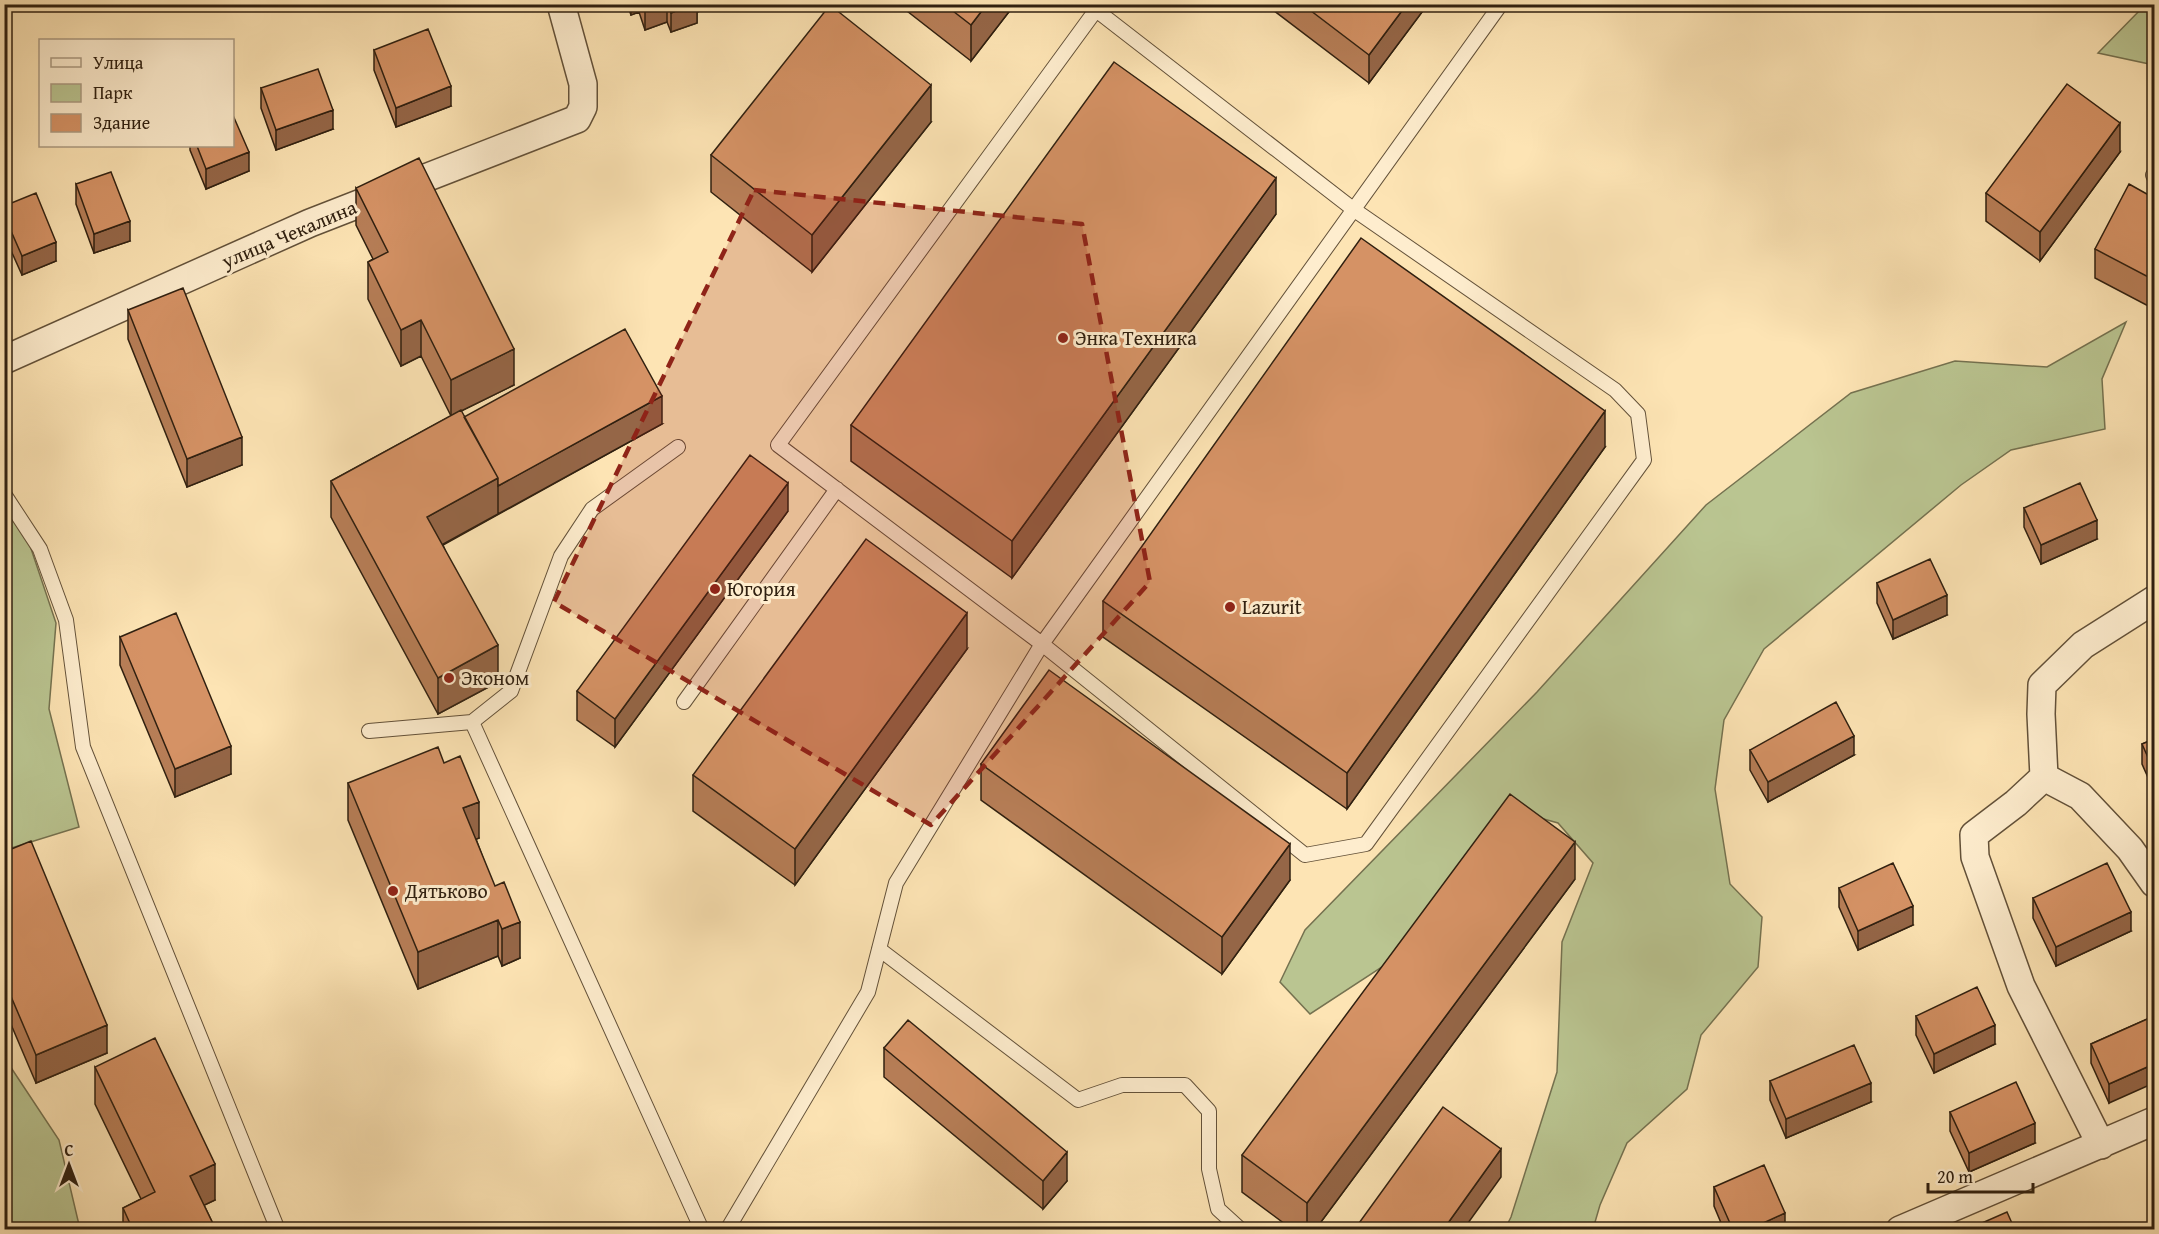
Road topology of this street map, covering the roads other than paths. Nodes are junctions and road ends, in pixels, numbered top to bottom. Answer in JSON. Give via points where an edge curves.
{"nodes":[{"id":1,"x":561,"y":4,"type":"edge"},
{"id":2,"x":1501,"y":4,"type":"edge"},
{"id":3,"x":1097,"y":7,"type":"edge"},
{"id":4,"x":1353,"y":209,"type":"junction"},
{"id":5,"x":4,"y":360,"type":"edge"},
{"id":6,"x":678,"y":447,"type":"dead end"},
{"id":7,"x":837,"y":489,"type":"junction"},
{"id":8,"x":4,"y":494,"type":"edge"},
{"id":9,"x":2154,"y":600,"type":"edge"},
{"id":10,"x":1042,"y":644,"type":"junction"},
{"id":11,"x":684,"y":702,"type":"dead end"},
{"id":12,"x":472,"y":722,"type":"junction"},
{"id":13,"x":369,"y":731,"type":"dead end"},
{"id":14,"x":2044,"y":777,"type":"junction"},
{"id":15,"x":2154,"y":883,"type":"edge"},
{"id":16,"x":879,"y":949,"type":"junction"},
{"id":17,"x":2154,"y":1121,"type":"edge"},
{"id":18,"x":2101,"y":1145,"type":"junction"},
{"id":19,"x":278,"y":1230,"type":"edge"},
{"id":20,"x":702,"y":1230,"type":"edge"},
{"id":21,"x":727,"y":1230,"type":"edge"},
{"id":22,"x":1242,"y":1230,"type":"edge"},
{"id":23,"x":1900,"y":1230,"type":"edge"}],
"edges":[{"from":1,"to":5,"type":"street","name":"улица Чекалина","via":[[583,84],[583,107],[577,119],[310,223]]},
{"from":2,"to":4,"type":"lane"},
{"from":3,"to":4,"type":"lane"},
{"from":3,"to":7,"type":"lane","via":[[778,445]]},
{"from":4,"to":10,"type":"lane"},
{"from":4,"to":10,"type":"lane","via":[[1616,390],[1638,414],[1644,460],[1366,844],[1305,855]]},
{"from":6,"to":12,"type":"lane","via":[[592,508],[561,556],[511,691]]},
{"from":7,"to":10,"type":"lane"},
{"from":7,"to":11,"type":"lane"},
{"from":8,"to":19,"type":"lane","via":[[40,549],[66,620],[83,747]]},
{"from":9,"to":14,"type":"street","via":[[2083,645],[2042,685]]},
{"from":10,"to":16,"type":"lane","via":[[896,883]]},
{"from":12,"to":13,"type":"lane"},
{"from":12,"to":20,"type":"lane"},
{"from":14,"to":15,"type":"street","via":[[2080,796],[2130,849]]},
{"from":14,"to":18,"type":"street","via":[[1974,835],[1976,857],[2021,986]]},
{"from":16,"to":21,"type":"lane","via":[[868,992]]},
{"from":16,"to":22,"type":"lane","via":[[1078,1100],[1122,1085],[1185,1085],[1209,1112],[1209,1169],[1218,1209]]},
{"from":17,"to":18,"type":"street"},
{"from":18,"to":23,"type":"street"}]}
